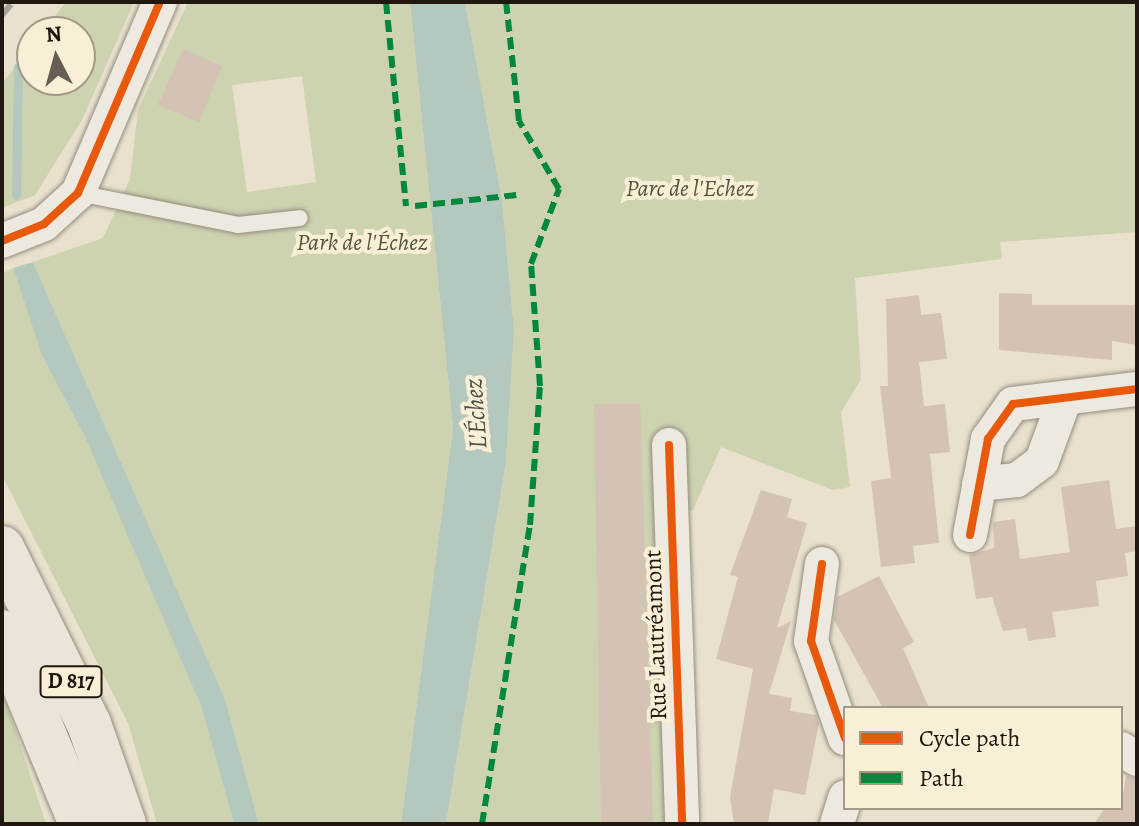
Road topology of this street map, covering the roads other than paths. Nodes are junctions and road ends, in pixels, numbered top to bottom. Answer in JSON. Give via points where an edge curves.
{"nodes":[{"id":1,"x":160,"y":2,"type":"edge"},
{"id":2,"x":78,"y":193,"type":"junction"},
{"id":3,"x":300,"y":218,"type":"dead end"},
{"id":4,"x":2,"y":241,"type":"edge"},
{"id":5,"x":1137,"y":389,"type":"edge"},
{"id":6,"x":1065,"y":398,"type":"junction"},
{"id":7,"x":669,"y":445,"type":"dead end"},
{"id":8,"x":979,"y":484,"type":"junction"},
{"id":9,"x":970,"y":535,"type":"dead end"},
{"id":10,"x":2,"y":548,"type":"edge"},
{"id":11,"x":822,"y":564,"type":"dead end"},
{"id":12,"x":2,"y":632,"type":"edge"},
{"id":13,"x":843,"y":732,"type":"edge"},
{"id":14,"x":843,"y":804,"type":"edge"},
{"id":15,"x":81,"y":824,"type":"edge"},
{"id":16,"x":124,"y":824,"type":"edge"},
{"id":17,"x":682,"y":824,"type":"edge"},
{"id":18,"x":837,"y":824,"type":"edge"}],
"edges":[{"from":1,"to":2,"type":"street"},
{"from":2,"to":3,"type":"lane","via":[[238,225]]},
{"from":2,"to":4,"type":"street","via":[[44,224]]},
{"from":5,"to":6,"type":"street"},
{"from":6,"to":8,"type":"street","via":[[1042,461],[1017,480]]},
{"from":6,"to":8,"type":"street","via":[[1013,404],[988,439]]},
{"from":7,"to":17,"type":"street","name":"Rue Lautréamont"},
{"from":8,"to":9,"type":"street"},
{"from":10,"to":16,"type":"main road","number":"D 817","via":[[83,710]]},
{"from":11,"to":13,"type":"street","via":[[811,641]]},
{"from":12,"to":15,"type":"main road","number":"D 817"},
{"from":14,"to":18,"type":"street"}]}
